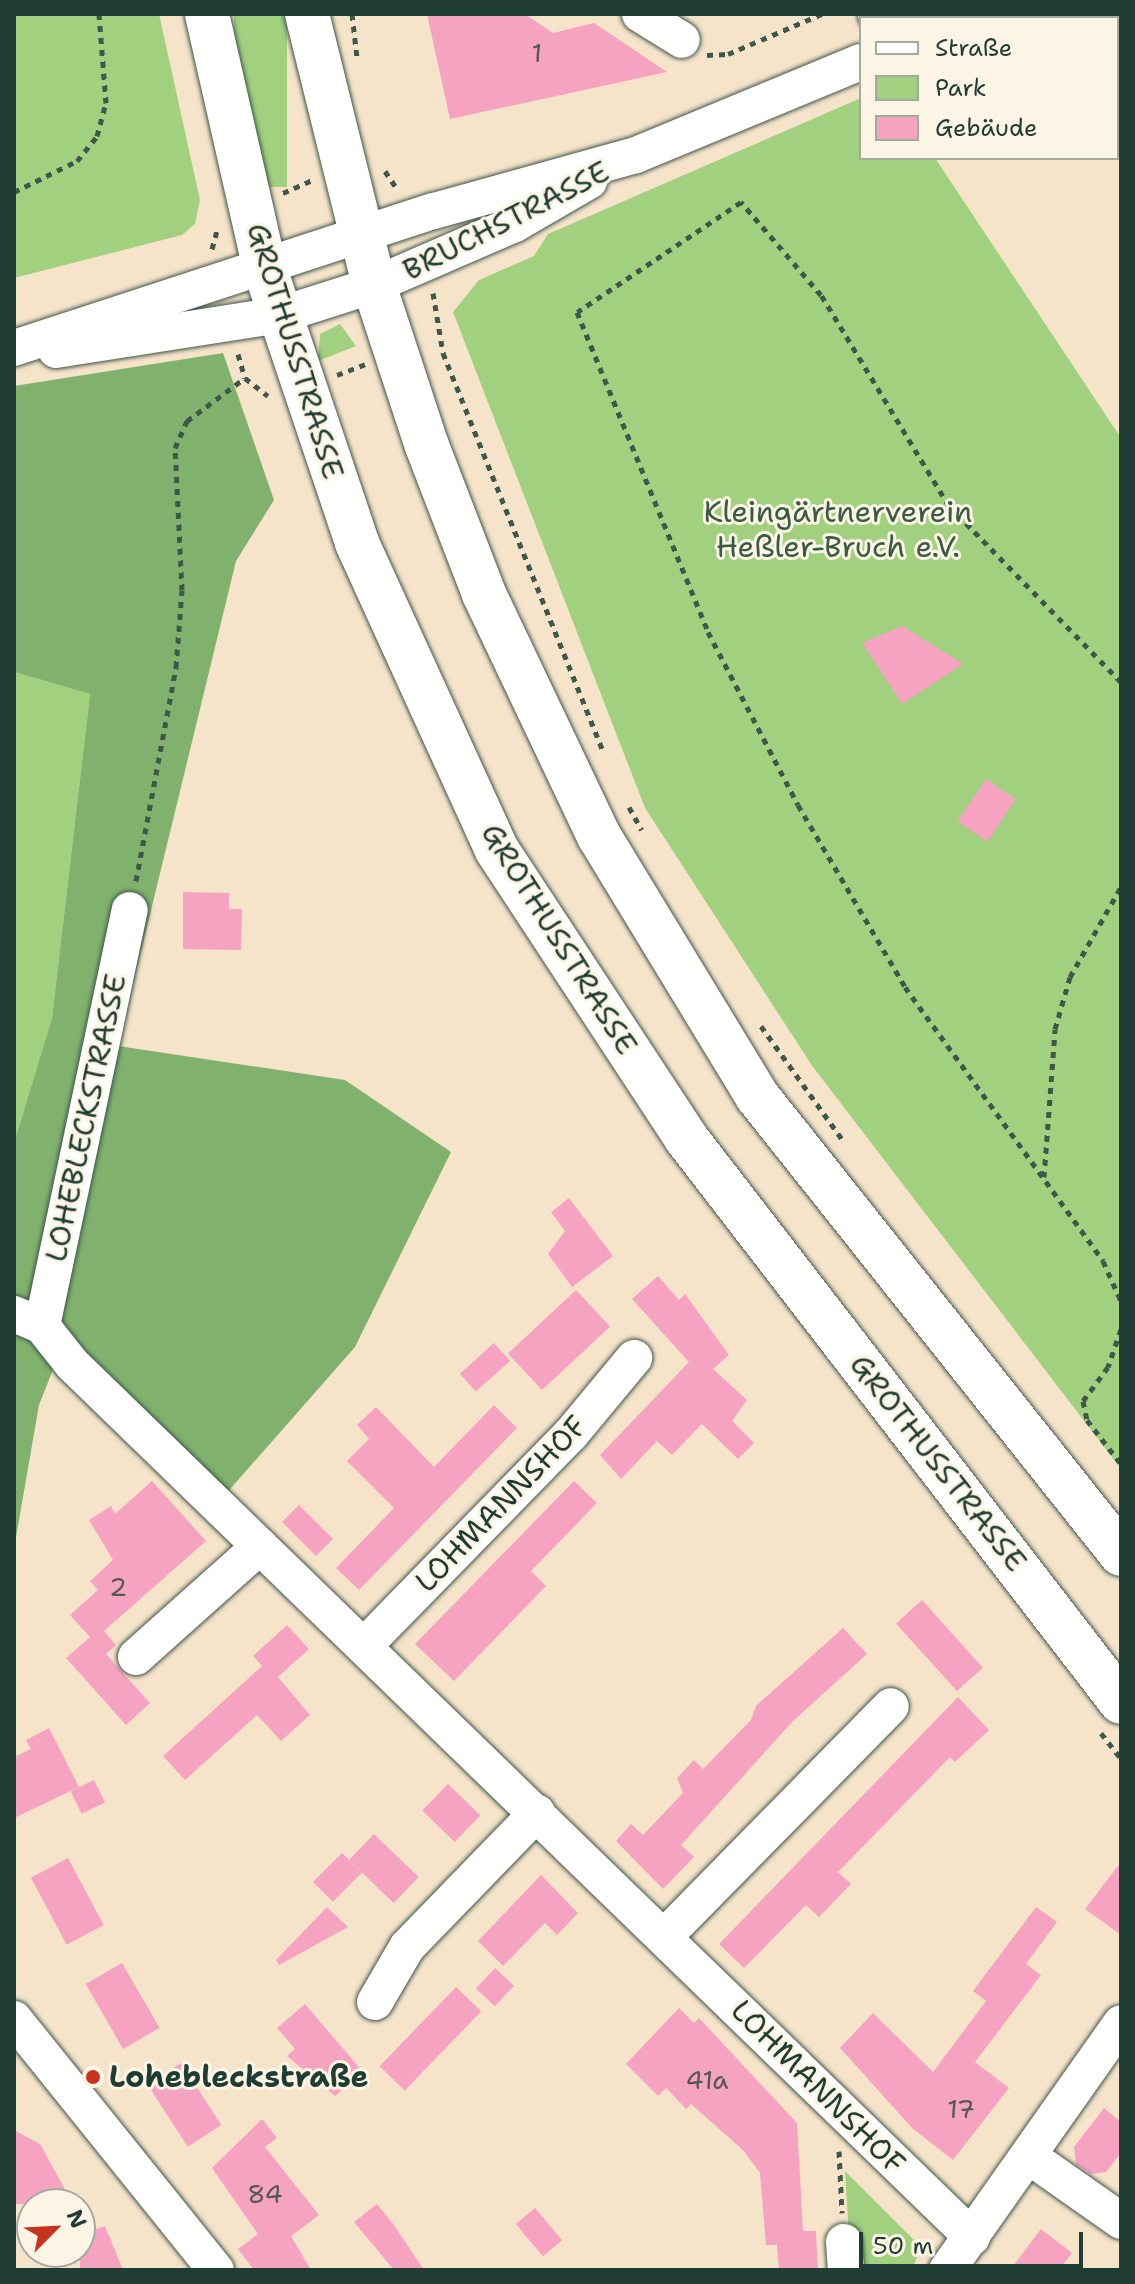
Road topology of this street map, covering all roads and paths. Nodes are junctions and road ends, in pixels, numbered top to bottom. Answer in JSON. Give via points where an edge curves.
{"nodes":[{"id":1,"x":99,"y":14,"type":"edge"},
{"id":2,"x":207,"y":14,"type":"edge"},
{"id":3,"x":307,"y":14,"type":"edge"},
{"id":4,"x":640,"y":14,"type":"edge"},
{"id":5,"x":822,"y":14,"type":"edge"},
{"id":6,"x":682,"y":40,"type":"joint"},
{"id":7,"x":859,"y":63,"type":"edge"},
{"id":8,"x":636,"y":155,"type":"junction"},
{"id":9,"x":323,"y":175,"type":"dead end"},
{"id":10,"x":14,"y":192,"type":"edge"},
{"id":11,"x":276,"y":196,"type":"dead end"},
{"id":12,"x":361,"y":237,"type":"junction"},
{"id":13,"x":265,"y":269,"type":"junction"},
{"id":14,"x":429,"y":280,"type":"dead end"},
{"id":15,"x":374,"y":285,"type":"junction"},
{"id":16,"x":280,"y":315,"type":"junction"},
{"id":17,"x":235,"y":340,"type":"dead end"},
{"id":18,"x":14,"y":348,"type":"edge"},
{"id":19,"x":14,"y":355,"type":"edge"},
{"id":20,"x":1121,"y":682,"type":"edge"},
{"id":21,"x":609,"y":766,"type":"dead end"},
{"id":22,"x":622,"y":794,"type":"dead end"},
{"id":23,"x":644,"y":835,"type":"dead end"},
{"id":24,"x":1121,"y":887,"type":"edge"},
{"id":25,"x":130,"y":910,"type":"joint"},
{"id":26,"x":756,"y":1019,"type":"dead end"},
{"id":27,"x":848,"y":1147,"type":"dead end"},
{"id":28,"x":1044,"y":1178,"type":"junction"},
{"id":29,"x":1121,"y":1301,"type":"edge"},
{"id":30,"x":28,"y":1320,"type":"edge"},
{"id":31,"x":1121,"y":1329,"type":"edge"},
{"id":32,"x":634,"y":1358,"type":"dead end"},
{"id":33,"x":1121,"y":1464,"type":"edge"},
{"id":34,"x":260,"y":1546,"type":"junction"},
{"id":35,"x":1121,"y":1554,"type":"edge"},
{"id":36,"x":364,"y":1646,"type":"junction"},
{"id":37,"x":136,"y":1657,"type":"dead end"},
{"id":38,"x":1121,"y":1702,"type":"edge"},
{"id":39,"x":891,"y":1706,"type":"dead end"},
{"id":40,"x":537,"y":1813,"type":"junction"},
{"id":41,"x":665,"y":1936,"type":"junction"},
{"id":42,"x":375,"y":2002,"type":"dead end"},
{"id":43,"x":14,"y":2019,"type":"edge"},
{"id":44,"x":1121,"y":2023,"type":"edge"},
{"id":45,"x":857,"y":2125,"type":"junction"},
{"id":46,"x":1030,"y":2157,"type":"junction"},
{"id":47,"x":1121,"y":2221,"type":"edge"},
{"id":48,"x":972,"y":2237,"type":"junction"},
{"id":49,"x":845,"y":2256,"type":"edge"},
{"id":50,"x":216,"y":2270,"type":"edge"},
{"id":51,"x":947,"y":2270,"type":"edge"}],
"edges":[{"from":1,"to":10,"type":"path","via":[[106,103],[97,136],[53,178]]},
{"from":2,"to":13,"type":"main road","name":"GROTHUSSTRASSE"},
{"from":3,"to":12,"type":"main road"},
{"from":4,"to":6,"type":"street"},
{"from":5,"to":6,"type":"path","via":[[728,54],[704,55]]},
{"from":7,"to":8,"type":"street","name":"BRUCHSTRASSE"},
{"from":8,"to":12,"type":"street","name":"BRUCHSTRASSE"},
{"from":8,"to":15,"type":"street","name":"BRUCHSTRASSE","via":[[515,224]]},
{"from":9,"to":11,"type":"path"},
{"from":12,"to":13,"type":"street","name":"BRUCHSTRASSE"},
{"from":12,"to":15,"type":"main road"},
{"from":13,"to":16,"type":"main road","name":"GROTHUSSTRASSE"},
{"from":13,"to":18,"type":"street","name":"BRUCHSTRASSE"},
{"from":14,"to":21,"type":"path","via":[[443,353]]},
{"from":15,"to":16,"type":"street","name":"BRUCHSTRASSE"},
{"from":15,"to":35,"type":"main road","via":[[484,594],[599,836],[757,1096]]},
{"from":16,"to":19,"type":"street","name":"BRUCHSTRASSE"},
{"from":16,"to":38,"type":"main road","name":"GROTHUSSTRASSE","via":[[357,543],[497,850],[686,1138]]},
{"from":17,"to":25,"type":"path","via":[[245,378],[187,421],[175,448],[182,590],[176,667]]},
{"from":20,"to":28,"type":"path","via":[[949,506],[821,295],[741,202],[577,312],[708,632],[798,805],[905,987]]},
{"from":22,"to":23,"type":"path"},
{"from":24,"to":28,"type":"path","via":[[1070,977],[1055,1029]]},
{"from":25,"to":30,"type":"street","name":"LOHEBLECKSTRASSE"},
{"from":26,"to":27,"type":"path"},
{"from":28,"to":29,"type":"path","via":[[1103,1261]]},
{"from":30,"to":34,"type":"street","name":"LOHMANNSHOF"},
{"from":31,"to":33,"type":"path","via":[[1108,1367],[1083,1401],[1087,1420]]},
{"from":32,"to":36,"type":"street","name":"LOHMANNSHOF","via":[[571,1434]]},
{"from":34,"to":36,"type":"street","name":"LOHMANNSHOF"},
{"from":34,"to":37,"type":"street"},
{"from":36,"to":40,"type":"street","name":"LOHMANNSHOF"},
{"from":39,"to":41,"type":"street"},
{"from":40,"to":41,"type":"street","name":"LOHMANNSHOF"},
{"from":40,"to":42,"type":"street","via":[[407,1947]]},
{"from":41,"to":45,"type":"street","name":"LOHMANNSHOF"},
{"from":43,"to":50,"type":"street"},
{"from":44,"to":46,"type":"street"},
{"from":45,"to":48,"type":"street","name":"LOHMANNSHOF"},
{"from":45,"to":49,"type":"path","via":[[838,2146]]},
{"from":46,"to":47,"type":"street"},
{"from":46,"to":48,"type":"street"},
{"from":48,"to":51,"type":"street"}]}
